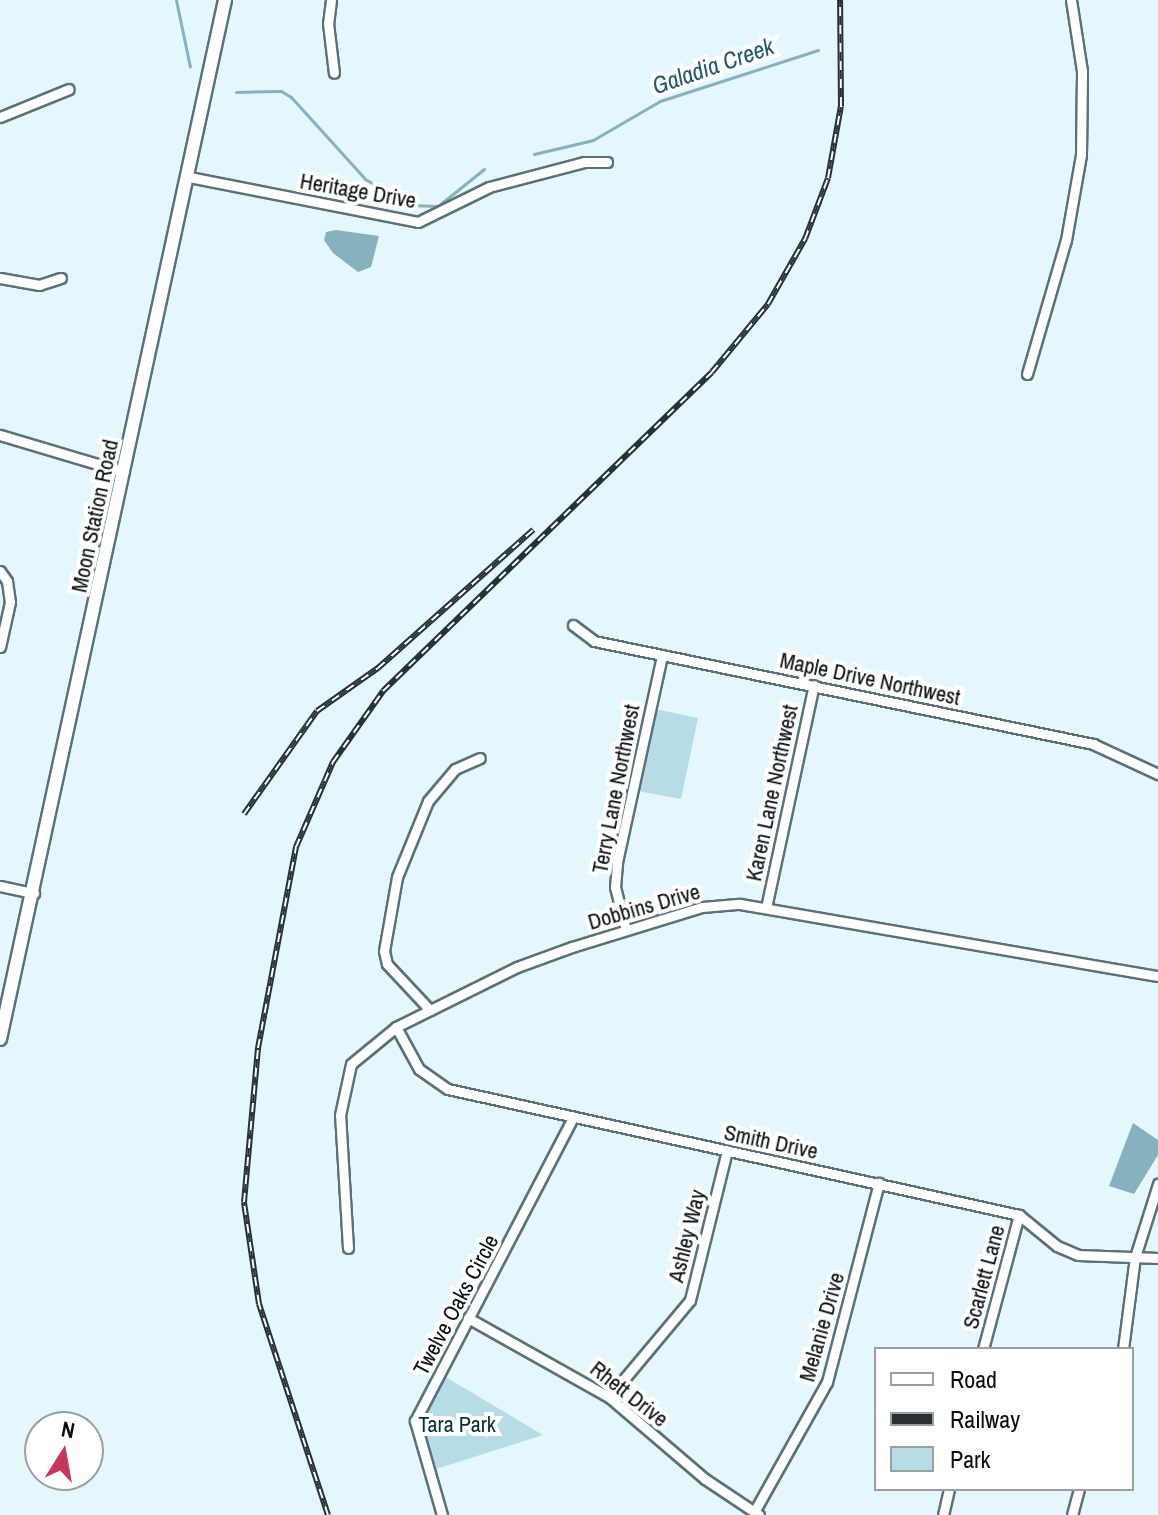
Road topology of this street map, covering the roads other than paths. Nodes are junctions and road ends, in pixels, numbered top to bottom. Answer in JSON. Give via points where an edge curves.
{"nodes":[{"id":1,"x":225,"y":0,"type":"edge"},
{"id":2,"x":331,"y":0,"type":"edge"},
{"id":3,"x":1071,"y":0,"type":"edge"},
{"id":4,"x":334,"y":73,"type":"dead end"},
{"id":5,"x":69,"y":89,"type":"dead end"},
{"id":6,"x":0,"y":117,"type":"edge"},
{"id":7,"x":607,"y":162,"type":"dead end"},
{"id":8,"x":189,"y":177,"type":"junction"},
{"id":9,"x":0,"y":278,"type":"edge"},
{"id":10,"x":61,"y":278,"type":"dead end"},
{"id":11,"x":1027,"y":374,"type":"dead end"},
{"id":12,"x":0,"y":435,"type":"edge"},
{"id":13,"x":124,"y":472,"type":"junction"},
{"id":14,"x":0,"y":571,"type":"edge"},
{"id":15,"x":573,"y":625,"type":"dead end"},
{"id":16,"x":0,"y":647,"type":"edge"},
{"id":17,"x":662,"y":655,"type":"junction"},
{"id":18,"x":814,"y":685,"type":"junction"},
{"id":19,"x":480,"y":758,"type":"dead end"},
{"id":20,"x":1158,"y":774,"type":"edge"},
{"id":21,"x":0,"y":886,"type":"edge"},
{"id":22,"x":34,"y":893,"type":"junction"},
{"id":23,"x":766,"y":908,"type":"junction"},
{"id":24,"x":626,"y":930,"type":"junction"},
{"id":25,"x":1158,"y":976,"type":"edge"},
{"id":26,"x":430,"y":1010,"type":"junction"},
{"id":27,"x":396,"y":1027,"type":"junction"},
{"id":28,"x":0,"y":1039,"type":"edge"},
{"id":29,"x":573,"y":1117,"type":"junction"},
{"id":30,"x":727,"y":1150,"type":"junction"},
{"id":31,"x":879,"y":1183,"type":"junction"},
{"id":32,"x":1158,"y":1184,"type":"edge"},
{"id":33,"x":1019,"y":1215,"type":"junction"},
{"id":34,"x":348,"y":1248,"type":"dead end"},
{"id":35,"x":1135,"y":1257,"type":"junction"},
{"id":36,"x":1158,"y":1258,"type":"edge"},
{"id":37,"x":468,"y":1318,"type":"junction"},
{"id":38,"x":984,"y":1347,"type":"edge"},
{"id":39,"x":1123,"y":1347,"type":"edge"},
{"id":40,"x":609,"y":1397,"type":"junction"},
{"id":41,"x":949,"y":1491,"type":"edge"},
{"id":42,"x":1078,"y":1491,"type":"edge"},
{"id":43,"x":756,"y":1514,"type":"edge"},
{"id":44,"x":442,"y":1515,"type":"edge"},
{"id":45,"x":943,"y":1515,"type":"edge"},
{"id":46,"x":1072,"y":1515,"type":"edge"}],
"edges":[{"from":1,"to":8,"type":"street","name":"Moon Station Road"},
{"from":2,"to":4,"type":"street"},
{"from":3,"to":11,"type":"street","via":[[1082,71],[1081,155],[1066,240]]},
{"from":5,"to":6,"type":"street"},
{"from":7,"to":8,"type":"street","name":"Heritage Drive","via":[[584,162],[489,187],[418,222]]},
{"from":8,"to":13,"type":"street","name":"Moon Station Road"},
{"from":9,"to":10,"type":"street","via":[[39,285]]},
{"from":12,"to":13,"type":"street"},
{"from":13,"to":22,"type":"street","name":"Moon Station Road"},
{"from":14,"to":16,"type":"street","via":[[10,602]]},
{"from":15,"to":17,"type":"street","name":"Maple Drive Northwest","via":[[594,641]]},
{"from":17,"to":18,"type":"street","name":"Maple Drive Northwest"},
{"from":17,"to":24,"type":"street","name":"Terry Lane Northwest","via":[[617,862],[615,887]]},
{"from":18,"to":20,"type":"street","name":"Maple Drive Northwest","via":[[1093,744]]},
{"from":18,"to":23,"type":"street","name":"Karen Lane Northwest"},
{"from":19,"to":26,"type":"street","via":[[455,769],[428,801],[397,877],[384,951],[387,964]]},
{"from":21,"to":22,"type":"street"},
{"from":22,"to":28,"type":"street","name":"Moon Station Road"},
{"from":23,"to":24,"type":"street","name":"Dobbins Drive","via":[[702,907]]},
{"from":23,"to":25,"type":"street","name":"Dobbins Drive"},
{"from":24,"to":26,"type":"street","name":"Dobbins Drive","via":[[517,967]]},
{"from":26,"to":27,"type":"street","name":"Dobbins Drive"},
{"from":27,"to":29,"type":"street","name":"Smith Drive","via":[[419,1069],[448,1089]]},
{"from":27,"to":34,"type":"street","name":"Dobbins Drive","via":[[351,1064],[341,1092]]},
{"from":29,"to":30,"type":"street","name":"Smith Drive"},
{"from":29,"to":37,"type":"street","name":"Twelve Oaks Circle"},
{"from":30,"to":31,"type":"street","name":"Smith Drive"},
{"from":30,"to":40,"type":"street","name":"Ashley Way","via":[[690,1300]]},
{"from":31,"to":33,"type":"street","name":"Smith Drive"},
{"from":31,"to":43,"type":"street","name":"Melanie Drive","via":[[827,1382]]},
{"from":32,"to":35,"type":"street"},
{"from":33,"to":35,"type":"street","name":"Smith Drive","via":[[1070,1253]]},
{"from":33,"to":38,"type":"street","name":"Scarlett Lane"},
{"from":35,"to":36,"type":"street","name":"Smith Drive"},
{"from":35,"to":39,"type":"street"},
{"from":37,"to":40,"type":"street","name":"Rhett Drive"},
{"from":37,"to":44,"type":"street","name":"Twelve Oaks Circle","via":[[415,1421]]},
{"from":40,"to":43,"type":"street","name":"Rhett Drive","via":[[705,1479]]},
{"from":41,"to":45,"type":"street"},
{"from":42,"to":46,"type":"street"}]}
